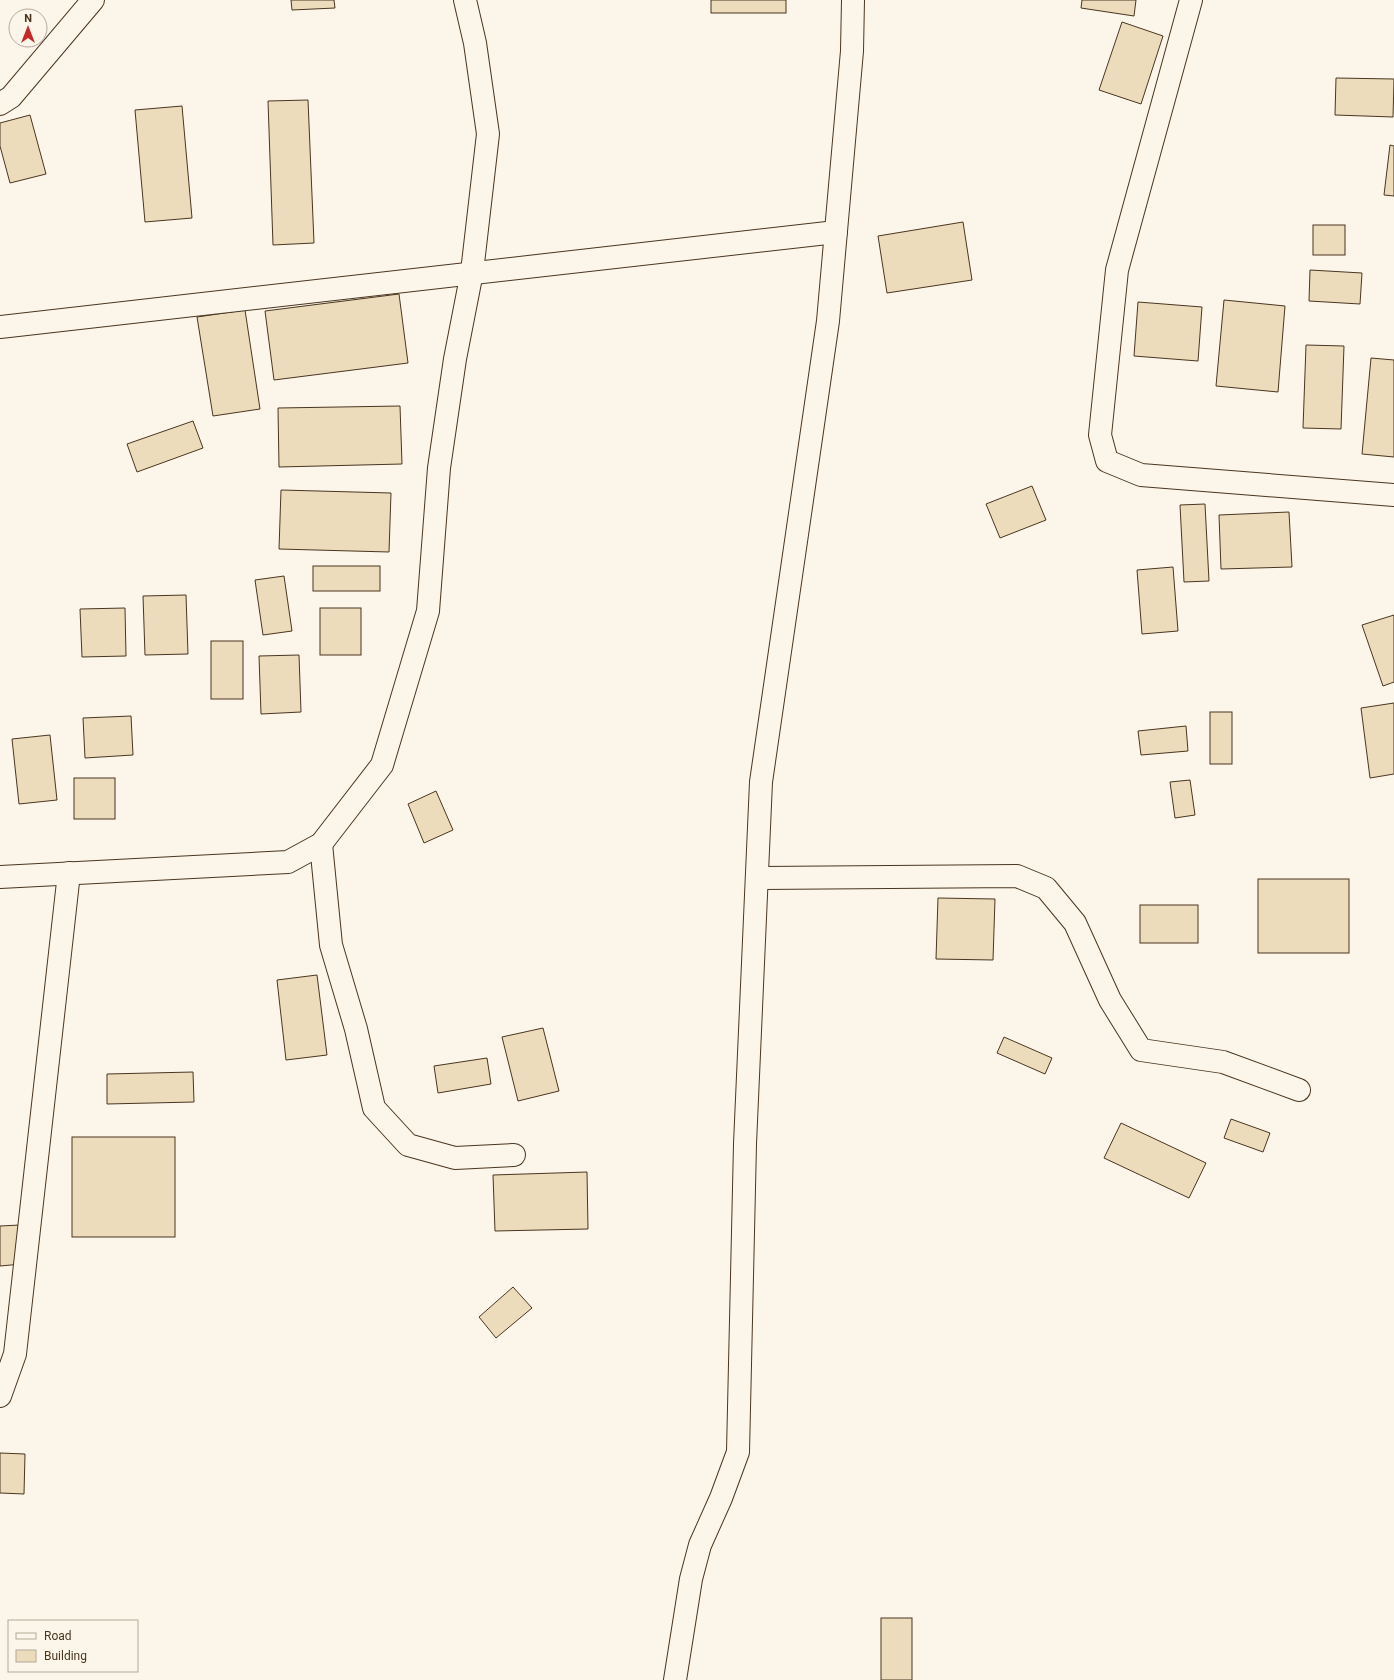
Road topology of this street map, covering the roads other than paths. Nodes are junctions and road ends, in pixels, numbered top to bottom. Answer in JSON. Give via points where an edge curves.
{"nodes":[{"id":1,"x":93,"y":0,"type":"edge"},
{"id":2,"x":465,"y":0,"type":"edge"},
{"id":3,"x":853,"y":0,"type":"edge"},
{"id":4,"x":1191,"y":0,"type":"edge"},
{"id":5,"x":0,"y":104,"type":"edge"},
{"id":6,"x":836,"y":232,"type":"junction"},
{"id":7,"x":472,"y":272,"type":"junction"},
{"id":8,"x":0,"y":327,"type":"edge"},
{"id":9,"x":1394,"y":495,"type":"edge"},
{"id":10,"x":321,"y":844,"type":"junction"},
{"id":11,"x":69,"y":873,"type":"junction"},
{"id":12,"x":0,"y":877,"type":"edge"},
{"id":13,"x":757,"y":878,"type":"junction"},
{"id":14,"x":1299,"y":1090,"type":"dead end"},
{"id":15,"x":514,"y":1155,"type":"dead end"},
{"id":16,"x":0,"y":1396,"type":"edge"},
{"id":17,"x":675,"y":1680,"type":"edge"}],
"edges":[{"from":1,"to":5,"type":"street","via":[[11,97]]},
{"from":2,"to":7,"type":"street","via":[[475,43],[488,134]]},
{"from":3,"to":6,"type":"street","via":[[852,51]]},
{"from":4,"to":9,"type":"street","via":[[1117,270],[1100,435],[1107,461],[1141,475]]},
{"from":6,"to":7,"type":"street"},
{"from":6,"to":13,"type":"street","via":[[828,321],[761,782]]},
{"from":7,"to":8,"type":"street"},
{"from":7,"to":10,"type":"street","via":[[455,359],[439,468],[428,611],[382,765]]},
{"from":10,"to":11,"type":"street","via":[[288,862]]},
{"from":10,"to":15,"type":"street","via":[[331,945],[356,1029],[374,1108],[408,1145],[455,1158]]},
{"from":11,"to":12,"type":"street"},
{"from":11,"to":16,"type":"street","via":[[15,1354]]},
{"from":13,"to":14,"type":"street","via":[[1017,876],[1046,888],[1075,923],[1110,1000],[1141,1050],[1222,1062]]},
{"from":13,"to":17,"type":"street","via":[[745,1144],[738,1452],[700,1545],[691,1579]]}]}
